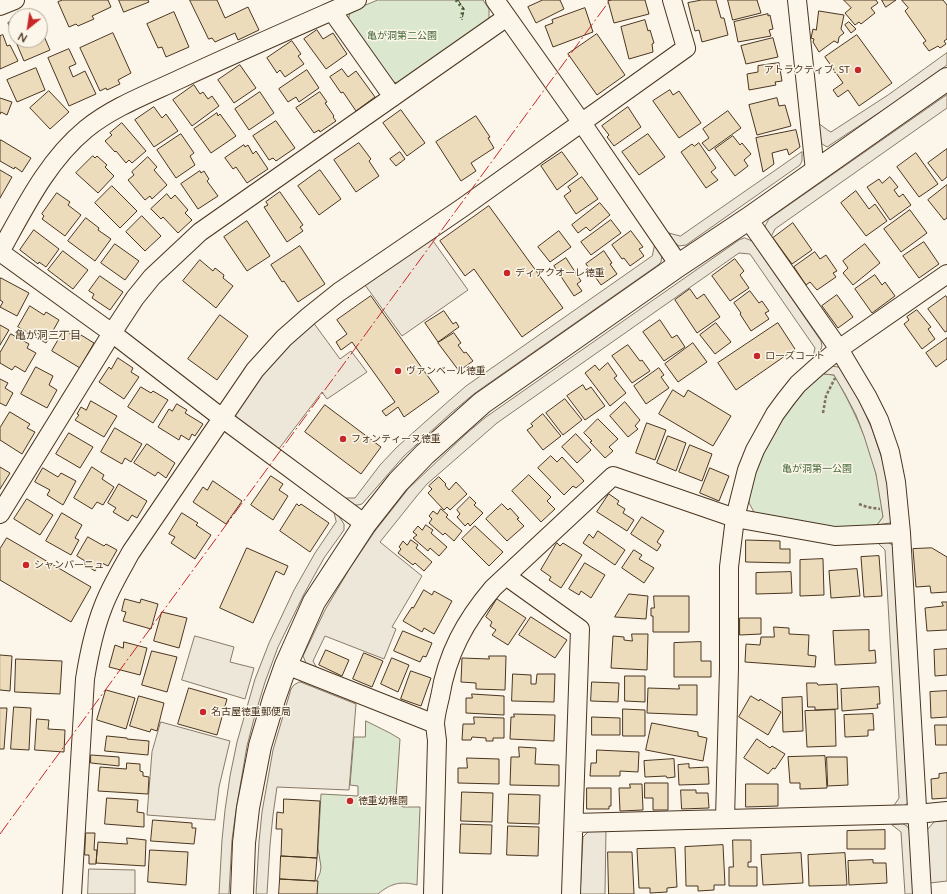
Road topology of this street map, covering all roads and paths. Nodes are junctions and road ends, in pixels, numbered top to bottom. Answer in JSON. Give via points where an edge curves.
{"nodes":[{"id":1,"x":15,"y":0,"type":"edge"},
{"id":2,"x":357,"y":0,"type":"edge"},
{"id":3,"x":495,"y":0,"type":"edge"},
{"id":4,"x":672,"y":0,"type":"edge"},
{"id":5,"x":797,"y":0,"type":"edge"},
{"id":6,"x":0,"y":6,"type":"edge"},
{"id":7,"x":332,"y":11,"type":"junction"},
{"id":8,"x":507,"y":18,"type":"junction"},
{"id":9,"x":947,"y":79,"type":"edge"},
{"id":10,"x":394,"y":97,"type":"junction"},
{"id":11,"x":582,"y":123,"type":"junction"},
{"id":12,"x":815,"y":172,"type":"junction"},
{"id":13,"x":748,"y":219,"type":"junction"},
{"id":14,"x":0,"y":252,"type":"edge"},
{"id":15,"x":679,"y":265,"type":"junction"},
{"id":16,"x":947,"y":274,"type":"edge"},
{"id":17,"x":112,"y":334,"type":"junction"},
{"id":18,"x":839,"y":349,"type":"junction"},
{"id":19,"x":838,"y":373,"type":"dead end"},
{"id":20,"x":823,"y":413,"type":"dead end"},
{"id":21,"x":222,"y":418,"type":"junction"},
{"id":22,"x":859,"y":504,"type":"dead end"},
{"id":23,"x":882,"y":509,"type":"dead end"},
{"id":24,"x":0,"y":514,"type":"edge"},
{"id":25,"x":735,"y":518,"type":"junction"},
{"id":26,"x":364,"y":524,"type":"junction"},
{"id":27,"x":901,"y":533,"type":"junction"},
{"id":28,"x":506,"y":576,"type":"junction"},
{"id":29,"x":286,"y":666,"type":"junction"},
{"id":30,"x":435,"y":724,"type":"junction"},
{"id":31,"x":947,"y":811,"type":"edge"},
{"id":32,"x":917,"y":814,"type":"junction"},
{"id":33,"x":724,"y":819,"type":"junction"},
{"id":34,"x":574,"y":823,"type":"junction"},
{"id":35,"x":72,"y":894,"type":"edge"},
{"id":36,"x":242,"y":894,"type":"edge"},
{"id":37,"x":433,"y":894,"type":"edge"},
{"id":38,"x":571,"y":894,"type":"edge"},
{"id":39,"x":922,"y":894,"type":"edge"}],
"edges":[{"from":1,"to":6,"type":"street"},
{"from":2,"to":7,"type":"street"},
{"from":3,"to":8,"type":"street"},
{"from":4,"to":11,"type":"street","via":[[686,48]]},
{"from":5,"to":12,"type":"street"},
{"from":7,"to":10,"type":"street"},
{"from":7,"to":14,"type":"street","via":[[122,106],[86,129],[53,164]]},
{"from":8,"to":10,"type":"street"},
{"from":8,"to":11,"type":"street"},
{"from":9,"to":12,"type":"street"},
{"from":10,"to":17,"type":"street","via":[[200,232],[152,277]]},
{"from":11,"to":15,"type":"street"},
{"from":11,"to":21,"type":"street","via":[[308,316],[255,370]]},
{"from":12,"to":13,"type":"street"},
{"from":13,"to":15,"type":"street"},
{"from":13,"to":18,"type":"street"},
{"from":14,"to":17,"type":"street"},
{"from":15,"to":26,"type":"street","via":[[482,403],[425,454]]},
{"from":16,"to":18,"type":"street"},
{"from":17,"to":21,"type":"street"},
{"from":17,"to":24,"type":"street"},
{"from":18,"to":25,"type":"street","via":[[798,384],[775,414],[747,470]]},
{"from":18,"to":27,"type":"street","via":[[879,420],[890,452]]},
{"from":19,"to":20,"type":"path","via":[[826,396]]},
{"from":21,"to":26,"type":"street"},
{"from":21,"to":35,"type":"street","via":[[131,552],[103,606],[94,634],[85,679]]},
{"from":22,"to":23,"type":"path"},
{"from":25,"to":27,"type":"street","via":[[835,536]]},
{"from":25,"to":28,"type":"street","via":[[612,476]]},
{"from":25,"to":33,"type":"street","via":[[729,567],[729,668]]},
{"from":26,"to":29,"type":"street","via":[[314,602]]},
{"from":27,"to":32,"type":"street"},
{"from":28,"to":30,"type":"street","via":[[464,627],[443,680]]},
{"from":28,"to":34,"type":"street","via":[[580,629]]},
{"from":29,"to":30,"type":"street"},
{"from":29,"to":36,"type":"street","via":[[260,746],[248,808]]},
{"from":30,"to":37,"type":"street","via":[[437,740]]},
{"from":31,"to":32,"type":"street"},
{"from":32,"to":33,"type":"street"},
{"from":32,"to":39,"type":"street"},
{"from":33,"to":34,"type":"street"},
{"from":34,"to":38,"type":"street"}]}
